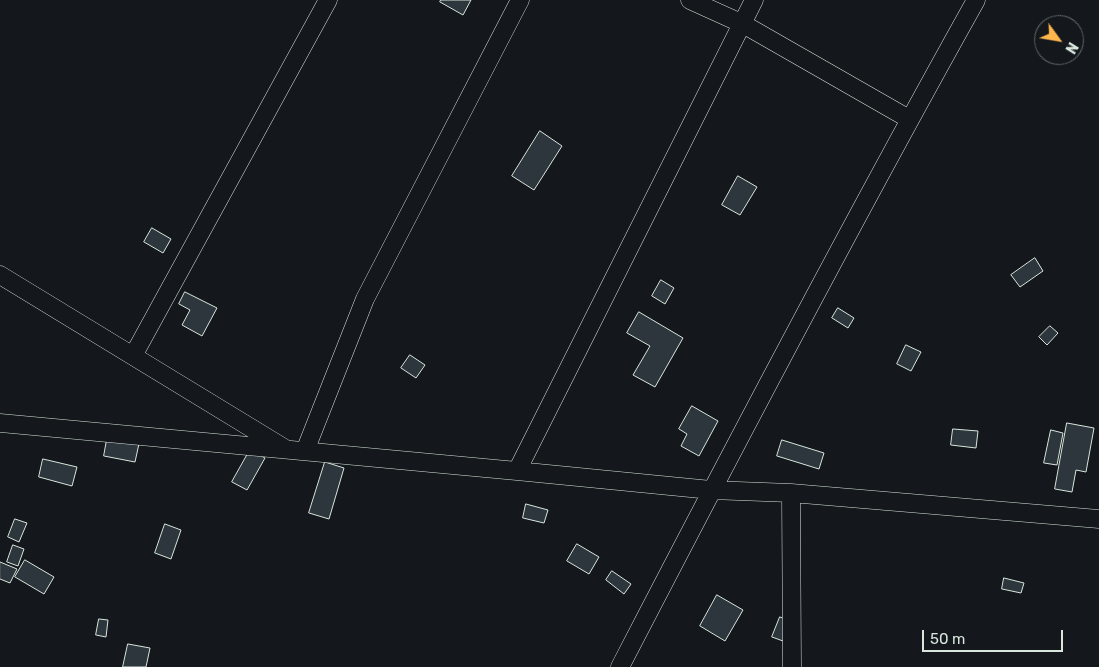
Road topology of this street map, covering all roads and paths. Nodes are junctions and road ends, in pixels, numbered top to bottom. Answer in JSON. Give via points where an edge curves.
{"nodes":[{"id":1,"x":328,"y":0,"type":"edge"},
{"id":2,"x":520,"y":0,"type":"edge"},
{"id":3,"x":690,"y":0,"type":"edge"},
{"id":4,"x":754,"y":0,"type":"edge"},
{"id":5,"x":976,"y":0,"type":"edge"},
{"id":6,"x":742,"y":24,"type":"junction"},
{"id":7,"x":909,"y":119,"type":"junction"},
{"id":8,"x":0,"y":276,"type":"edge"},
{"id":9,"x":133,"y":356,"type":"junction"},
{"id":10,"x":0,"y":424,"type":"edge"},
{"id":11,"x":287,"y":450,"type":"junction"},
{"id":12,"x":305,"y":452,"type":"junction"},
{"id":13,"x":517,"y":471,"type":"junction"},
{"id":14,"x":712,"y":490,"type":"junction"},
{"id":15,"x":791,"y":494,"type":"junction"},
{"id":16,"x":1099,"y":519,"type":"edge"},
{"id":17,"x":620,"y":667,"type":"edge"},
{"id":18,"x":792,"y":667,"type":"edge"}],
"edges":[{"from":1,"to":9,"type":"street"},
{"from":2,"to":12,"type":"street","via":[[365,298]]},
{"from":3,"to":6,"type":"street"},
{"from":4,"to":6,"type":"street"},
{"from":5,"to":7,"type":"street"},
{"from":6,"to":7,"type":"street"},
{"from":6,"to":13,"type":"street"},
{"from":7,"to":14,"type":"street"},
{"from":8,"to":9,"type":"street"},
{"from":9,"to":11,"type":"street"},
{"from":10,"to":11,"type":"street"},
{"from":11,"to":12,"type":"street"},
{"from":12,"to":13,"type":"street"},
{"from":13,"to":14,"type":"street"},
{"from":14,"to":15,"type":"street"},
{"from":14,"to":17,"type":"street"},
{"from":15,"to":16,"type":"street"},
{"from":15,"to":18,"type":"street"}]}
